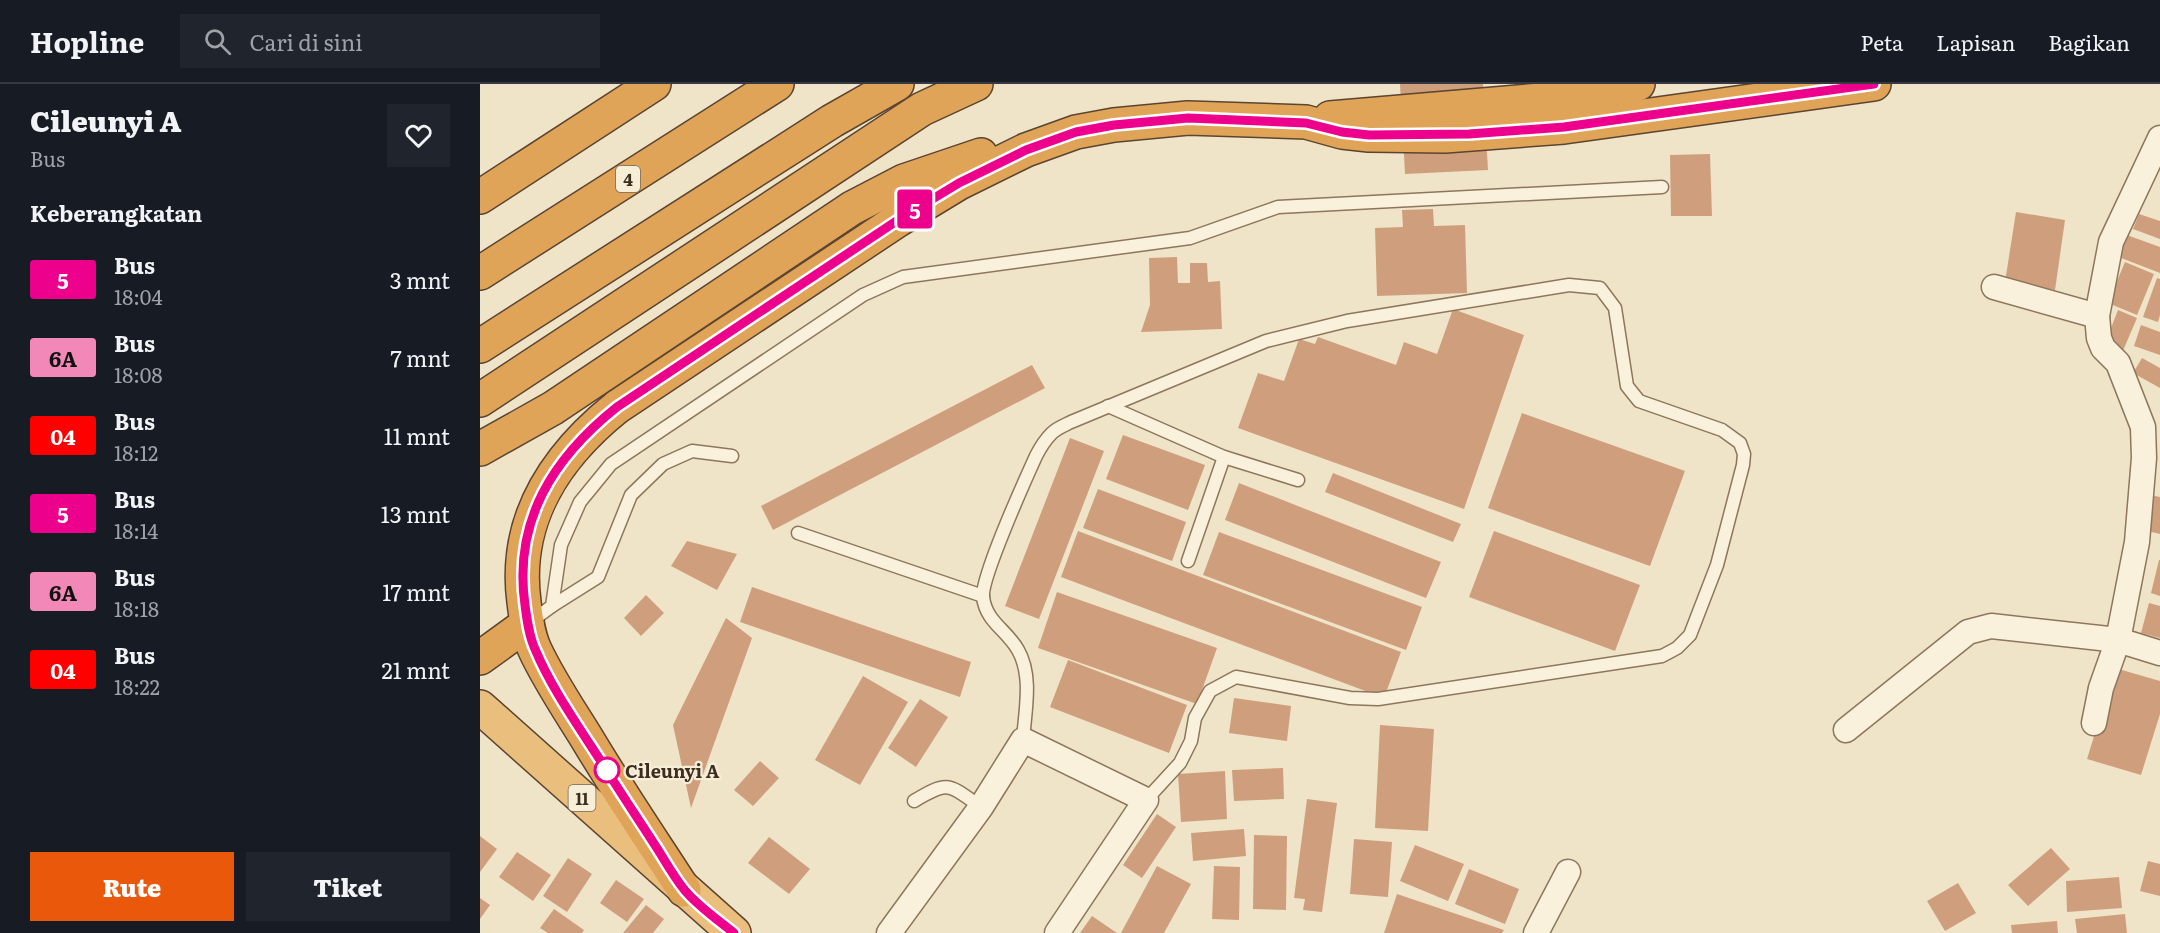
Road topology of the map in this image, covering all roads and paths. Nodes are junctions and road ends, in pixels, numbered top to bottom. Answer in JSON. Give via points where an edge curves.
{"nodes":[{"id":1,"x":654,"y":84,"type":"edge"},
{"id":2,"x":777,"y":84,"type":"edge"},
{"id":3,"x":897,"y":84,"type":"edge"},
{"id":4,"x":976,"y":84,"type":"edge"},
{"id":5,"x":1638,"y":84,"type":"edge"},
{"id":6,"x":1874,"y":84,"type":"edge"},
{"id":7,"x":1306,"y":123,"type":"junction"},
{"id":8,"x":1076,"y":132,"type":"junction"},
{"id":9,"x":2160,"y":138,"type":"edge"},
{"id":10,"x":1662,"y":187,"type":"dead end"},
{"id":11,"x":480,"y":197,"type":"edge"},
{"id":12,"x":480,"y":273,"type":"edge"},
{"id":13,"x":1994,"y":287,"type":"dead end"},
{"id":14,"x":2097,"y":316,"type":"junction"},
{"id":15,"x":480,"y":346,"type":"edge"},
{"id":16,"x":492,"y":393,"type":"edge"},
{"id":17,"x":1108,"y":406,"type":"junction"},
{"id":18,"x":480,"y":449,"type":"edge"},
{"id":19,"x":732,"y":456,"type":"dead end"},
{"id":20,"x":1224,"y":457,"type":"junction"},
{"id":21,"x":1298,"y":480,"type":"dead end"},
{"id":22,"x":798,"y":533,"type":"dead end"},
{"id":23,"x":1188,"y":561,"type":"dead end"},
{"id":24,"x":983,"y":596,"type":"junction"},
{"id":25,"x":540,"y":615,"type":"junction"},
{"id":26,"x":2118,"y":640,"type":"junction"},
{"id":27,"x":2160,"y":653,"type":"edge"},
{"id":28,"x":480,"y":658,"type":"edge"},
{"id":29,"x":484,"y":715,"type":"edge"},
{"id":30,"x":2094,"y":723,"type":"dead end"},
{"id":31,"x":1846,"y":730,"type":"dead end"},
{"id":32,"x":1023,"y":740,"type":"junction"},
{"id":33,"x":1146,"y":800,"type":"junction"},
{"id":34,"x":914,"y":801,"type":"dead end"},
{"id":35,"x":981,"y":807,"type":"junction"},
{"id":36,"x":1569,"y":872,"type":"dead end"},
{"id":37,"x":684,"y":890,"type":"junction"},
{"id":38,"x":734,"y":933,"type":"edge"},
{"id":39,"x":889,"y":933,"type":"edge"},
{"id":40,"x":1057,"y":933,"type":"edge"},
{"id":41,"x":1536,"y":933,"type":"edge"}],
"edges":[{"from":1,"to":11,"type":"highway"},
{"from":2,"to":12,"type":"highway","number":"4"},
{"from":3,"to":15,"type":"highway","via":[[832,121]]},
{"from":4,"to":16,"type":"highway","via":[[922,110]]},
{"from":5,"to":7,"type":"highway","via":[[1564,98],[1357,114]]},
{"from":6,"to":7,"type":"highway","via":[[1517,131],[1394,137],[1342,132]]},
{"from":7,"to":8,"type":"highway","via":[[1188,118]]},
{"from":8,"to":18,"type":"highway","via":[[954,163],[873,197],[808,236],[553,408]]},
{"from":8,"to":25,"type":"highway","via":[[1018,154],[959,183],[898,220],[591,428],[569,452],[535,506],[525,544],[522,582]]},
{"from":9,"to":14,"type":"street","via":[[2111,242]]},
{"from":10,"to":25,"type":"lane","via":[[1278,207],[1190,238],[903,278],[863,295],[611,464],[580,502],[561,545]]},
{"from":13,"to":14,"type":"street"},
{"from":14,"to":26,"type":"street","via":[[2103,348],[2118,363],[2143,427],[2137,542]]},
{"from":17,"to":20,"type":"lane"},
{"from":17,"to":24,"type":"lane","via":[[1053,432],[1037,454],[993,560]]},
{"from":17,"to":33,"type":"lane","via":[[1266,341],[1347,321],[1569,285],[1600,288],[1616,308],[1627,386],[1640,401],[1722,430],[1740,443],[1744,454],[1717,565],[1690,635],[1677,648],[1662,656],[1378,699],[1350,698],[1236,676],[1210,691],[1195,718],[1191,741],[1180,763]]},
{"from":19,"to":25,"type":"lane","via":[[692,451],[663,464],[631,495],[598,577]]},
{"from":20,"to":21,"type":"lane"},
{"from":20,"to":23,"type":"lane"},
{"from":22,"to":24,"type":"lane"},
{"from":24,"to":32,"type":"lane","via":[[991,620],[1017,648],[1024,664],[1027,680]]},
{"from":25,"to":28,"type":"highway"},
{"from":25,"to":37,"type":"highway","via":[[534,649]]},
{"from":26,"to":27,"type":"street"},
{"from":26,"to":30,"type":"street"},
{"from":26,"to":31,"type":"street","via":[[1991,626],[1968,632]]},
{"from":29,"to":37,"type":"highway","number":"11"},
{"from":32,"to":33,"type":"street"},
{"from":32,"to":35,"type":"street"},
{"from":33,"to":40,"type":"street"},
{"from":34,"to":35,"type":"lane","via":[[938,787],[952,787]]},
{"from":35,"to":39,"type":"street"},
{"from":36,"to":41,"type":"street"},
{"from":37,"to":38,"type":"highway","number":"11"}]}
